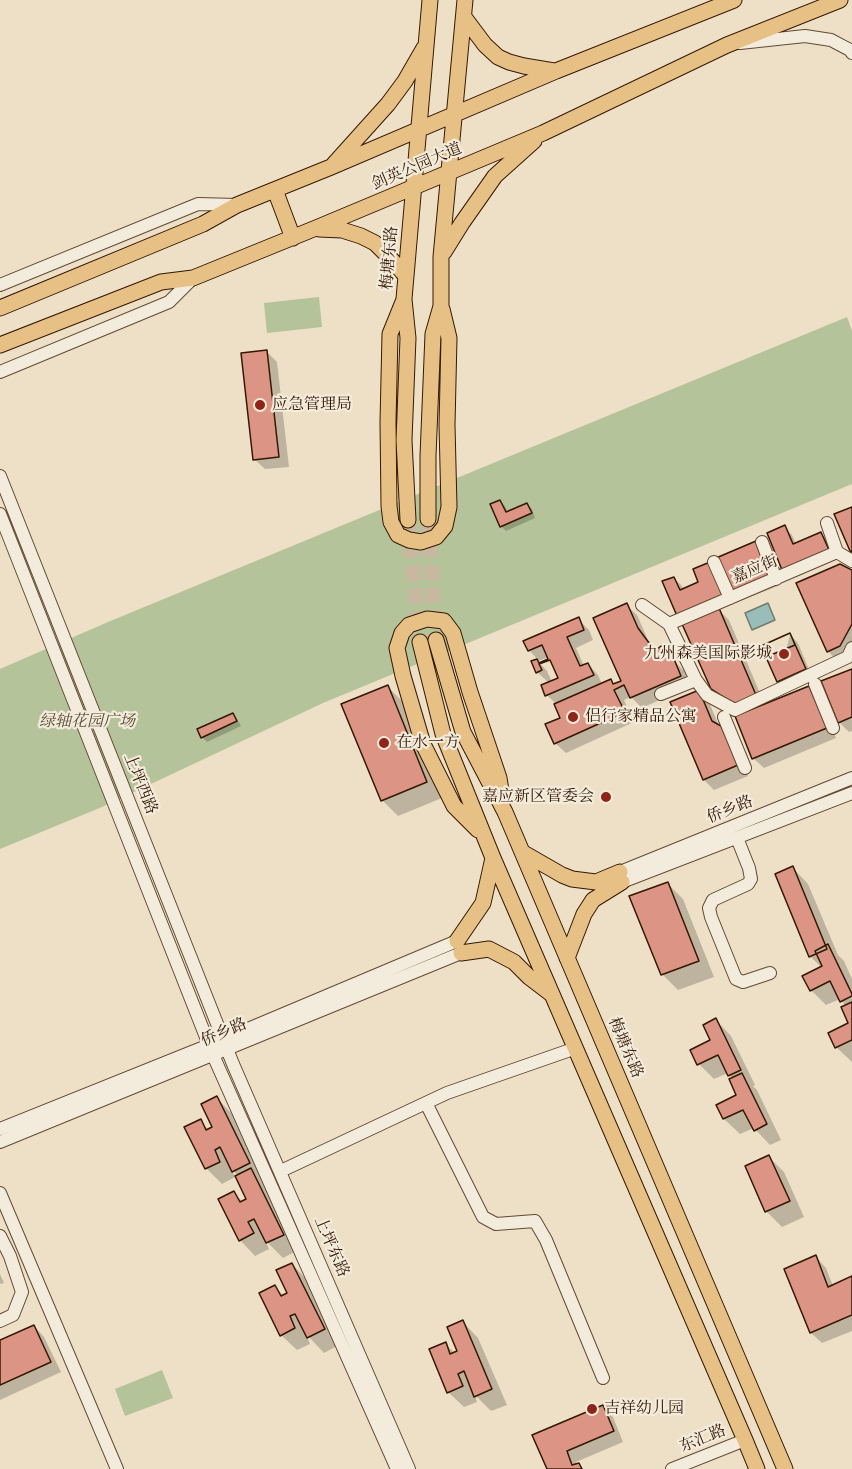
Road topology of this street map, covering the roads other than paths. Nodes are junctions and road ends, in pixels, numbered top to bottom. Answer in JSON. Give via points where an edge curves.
{"nodes":[{"id":1,"x":430,"y":0,"type":"edge"},
{"id":2,"x":465,"y":0,"type":"edge"},
{"id":3,"x":734,"y":0,"type":"edge"},
{"id":4,"x":840,"y":0,"type":"edge"},
{"id":5,"x":464,"y":17,"type":"junction"},
{"id":6,"x":427,"y":43,"type":"junction"},
{"id":7,"x":727,"y":45,"type":"junction"},
{"id":8,"x":852,"y":52,"type":"edge"},
{"id":9,"x":556,"y":71,"type":"junction"},
{"id":10,"x":455,"y":115,"type":"junction"},
{"id":11,"x":419,"y":130,"type":"junction"},
{"id":12,"x":543,"y":133,"type":"junction"},
{"id":13,"x":331,"y":167,"type":"junction"},
{"id":14,"x":449,"y":173,"type":"junction"},
{"id":15,"x":414,"y":188,"type":"junction"},
{"id":16,"x":275,"y":190,"type":"junction"},
{"id":17,"x":237,"y":205,"type":"junction"},
{"id":18,"x":316,"y":228,"type":"junction"},
{"id":19,"x":293,"y":238,"type":"junction"},
{"id":20,"x":441,"y":257,"type":"junction"},
{"id":21,"x":406,"y":276,"type":"junction"},
{"id":22,"x":193,"y":278,"type":"junction"},
{"id":23,"x":0,"y":285,"type":"edge"},
{"id":24,"x":404,"y":299,"type":"junction"},
{"id":25,"x":441,"y":306,"type":"junction"},
{"id":26,"x":0,"y":308,"type":"edge"},
{"id":27,"x":0,"y":345,"type":"edge"},
{"id":28,"x":0,"y":372,"type":"edge"},
{"id":29,"x":0,"y":476,"type":"edge"},
{"id":30,"x":0,"y":514,"type":"edge"},
{"id":31,"x":428,"y":519,"type":"tunnel mouth"},
{"id":32,"x":408,"y":520,"type":"tunnel mouth"},
{"id":33,"x":827,"y":523,"type":"dead end"},
{"id":34,"x":762,"y":542,"type":"dead end"},
{"id":35,"x":837,"y":552,"type":"junction"},
{"id":36,"x":852,"y":561,"type":"edge"},
{"id":37,"x":714,"y":562,"type":"dead end"},
{"id":38,"x":776,"y":579,"type":"junction"},
{"id":39,"x":730,"y":598,"type":"junction"},
{"id":40,"x":642,"y":605,"type":"dead end"},
{"id":41,"x":669,"y":624,"type":"junction"},
{"id":42,"x":436,"y":640,"type":"tunnel mouth"},
{"id":43,"x":420,"y":642,"type":"tunnel mouth"},
{"id":44,"x":852,"y":648,"type":"edge"},
{"id":45,"x":696,"y":680,"type":"junction"},
{"id":46,"x":815,"y":684,"type":"dead end"},
{"id":47,"x":662,"y":694,"type":"dead end"},
{"id":48,"x":729,"y":713,"type":"junction"},
{"id":49,"x":833,"y":728,"type":"dead end"},
{"id":50,"x":745,"y":768,"type":"dead end"},
{"id":51,"x":852,"y":778,"type":"edge"},
{"id":52,"x":852,"y":793,"type":"edge"},
{"id":53,"x":505,"y":812,"type":"junction"},
{"id":54,"x":484,"y":836,"type":"junction"},
{"id":55,"x":737,"y":838,"type":"junction"},
{"id":56,"x":522,"y":852,"type":"junction"},
{"id":57,"x":493,"y":858,"type":"junction"},
{"id":58,"x":621,"y":877,"type":"junction"},
{"id":59,"x":459,"y":947,"type":"junction"},
{"id":60,"x":567,"y":958,"type":"junction"},
{"id":61,"x":770,"y":973,"type":"dead end"},
{"id":62,"x":553,"y":995,"type":"junction"},
{"id":63,"x":226,"y":1044,"type":"junction"},
{"id":64,"x":576,"y":1048,"type":"junction"},
{"id":65,"x":211,"y":1050,"type":"junction"},
{"id":66,"x":426,"y":1103,"type":"junction"},
{"id":67,"x":0,"y":1129,"type":"edge"},
{"id":68,"x":0,"y":1142,"type":"edge"},
{"id":69,"x":283,"y":1170,"type":"dead end"},
{"id":70,"x":0,"y":1193,"type":"edge"},
{"id":71,"x":0,"y":1236,"type":"edge"},
{"id":72,"x":0,"y":1321,"type":"edge"},
{"id":73,"x":603,"y":1378,"type":"dead end"},
{"id":74,"x":746,"y":1440,"type":"junction"},
{"id":75,"x":117,"y":1469,"type":"edge"},
{"id":76,"x":397,"y":1469,"type":"edge"},
{"id":77,"x":409,"y":1469,"type":"edge"},
{"id":78,"x":672,"y":1469,"type":"edge"},
{"id":79,"x":757,"y":1469,"type":"edge"},
{"id":80,"x":785,"y":1469,"type":"edge"}],
"edges":[{"from":1,"to":6,"type":"main road","name":"梅塘东路"},
{"from":2,"to":5,"type":"main road"},
{"from":3,"to":9,"type":"main road","name":"剑英公园大道"},
{"from":4,"to":7,"type":"main road","name":"剑英公园大道"},
{"from":5,"to":9,"type":"main road","via":[[498,57]]},
{"from":5,"to":10,"type":"main road"},
{"from":6,"to":11,"type":"main road","name":"梅塘东路"},
{"from":6,"to":13,"type":"main road","via":[[388,104]]},
{"from":7,"to":8,"type":"street","via":[[805,36],[831,40]]},
{"from":7,"to":12,"type":"main road","name":"剑英公园大道"},
{"from":9,"to":10,"type":"main road","name":"剑英公园大道"},
{"from":10,"to":11,"type":"main road","name":"剑英公园大道"},
{"from":10,"to":14,"type":"main road"},
{"from":11,"to":13,"type":"main road","name":"剑英公园大道"},
{"from":11,"to":15,"type":"main road","name":"梅塘东路"},
{"from":12,"to":14,"type":"main road","name":"剑英公园大道"},
{"from":12,"to":20,"type":"main road","via":[[495,176]]},
{"from":13,"to":16,"type":"main road","name":"剑英公园大道"},
{"from":14,"to":15,"type":"main road","name":"剑英公园大道"},
{"from":14,"to":20,"type":"main road"},
{"from":15,"to":18,"type":"main road","name":"剑英公园大道"},
{"from":15,"to":21,"type":"main road","name":"梅塘东路"},
{"from":16,"to":17,"type":"main road","name":"剑英公园大道"},
{"from":16,"to":19,"type":"main road"},
{"from":17,"to":23,"type":"street","via":[[198,204]]},
{"from":17,"to":26,"type":"main road","name":"剑英公园大道","via":[[203,224]]},
{"from":18,"to":19,"type":"main road","name":"剑英公园大道"},
{"from":18,"to":21,"type":"main road","via":[[342,230],[375,243]]},
{"from":19,"to":22,"type":"main road","name":"剑英公园大道"},
{"from":20,"to":25,"type":"main road"},
{"from":21,"to":24,"type":"main road","name":"梅塘东路"},
{"from":22,"to":27,"type":"main road","name":"剑英公园大道","via":[[161,282]]},
{"from":22,"to":28,"type":"street","via":[[169,302]]},
{"from":24,"to":25,"type":"main road","via":[[390,334],[389,506],[398,536],[421,542],[436,537],[445,526],[449,507],[449,338]]},
{"from":24,"to":32,"type":"main road","name":"梅塘东路","via":[[408,338],[404,440]]},
{"from":25,"to":31,"type":"main road","via":[[433,334]]},
{"from":29,"to":63,"type":"street","name":"上坪西路"},
{"from":30,"to":65,"type":"street","name":"上坪西路"},
{"from":33,"to":35,"type":"street"},
{"from":34,"to":38,"type":"street"},
{"from":35,"to":36,"type":"street"},
{"from":35,"to":38,"type":"street","name":"嘉应街"},
{"from":37,"to":39,"type":"street"},
{"from":38,"to":39,"type":"street","name":"嘉应街"},
{"from":39,"to":41,"type":"street","name":"嘉应街"},
{"from":40,"to":41,"type":"street"},
{"from":41,"to":45,"type":"street"},
{"from":42,"to":53,"type":"main road","name":"梅塘东路","via":[[463,732]]},
{"from":43,"to":54,"type":"main road","via":[[443,734]]},
{"from":44,"to":48,"type":"street","via":[[848,657]]},
{"from":45,"to":47,"type":"street"},
{"from":45,"to":48,"type":"street"},
{"from":46,"to":49,"type":"street"},
{"from":48,"to":50,"type":"street"},
{"from":51,"to":58,"type":"street","name":"侨乡路"},
{"from":52,"to":55,"type":"street","name":"侨乡路"},
{"from":53,"to":54,"type":"main road","via":[[499,778],[453,633],[444,621],[427,619],[409,625],[397,648],[423,744],[454,806]]},
{"from":53,"to":56,"type":"main road","name":"梅塘东路"},
{"from":54,"to":57,"type":"main road"},
{"from":55,"to":58,"type":"street","name":"侨乡路"},
{"from":55,"to":61,"type":"street","via":[[751,879],[713,900],[711,917],[736,979],[743,982]]},
{"from":56,"to":58,"type":"main road","via":[[572,879],[596,882]]},
{"from":56,"to":60,"type":"main road","name":"梅塘东路"},
{"from":57,"to":59,"type":"main road","via":[[483,903]]},
{"from":57,"to":62,"type":"main road"},
{"from":58,"to":60,"type":"main road","via":[[593,900]]},
{"from":59,"to":62,"type":"main road","via":[[489,949],[513,962]]},
{"from":59,"to":63,"type":"street","name":"侨乡路"},
{"from":60,"to":80,"type":"main road","name":"梅塘东路"},
{"from":62,"to":64,"type":"main road"},
{"from":63,"to":65,"type":"street","name":"侨乡路"},
{"from":63,"to":77,"type":"street","name":"上坪东路"},
{"from":64,"to":66,"type":"street"},
{"from":64,"to":74,"type":"main road"},
{"from":65,"to":67,"type":"street","name":"侨乡路"},
{"from":65,"to":68,"type":"street","name":"侨乡路"},
{"from":65,"to":76,"type":"street","name":"上坪东路"},
{"from":66,"to":69,"type":"street"},
{"from":66,"to":73,"type":"street","via":[[483,1217],[496,1224],[535,1221]]},
{"from":70,"to":75,"type":"street"},
{"from":71,"to":72,"type":"street","via":[[22,1292],[13,1315]]},
{"from":74,"to":78,"type":"street","name":"东汇路"},
{"from":74,"to":79,"type":"main road"}]}
